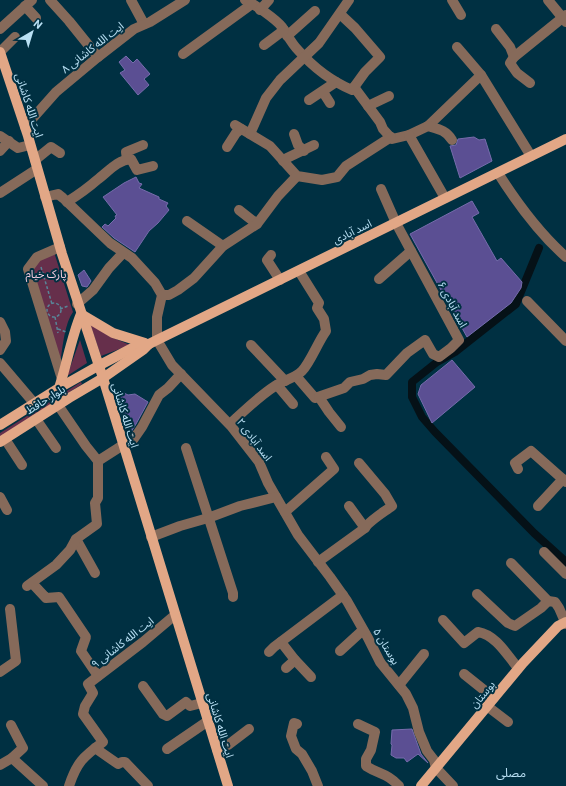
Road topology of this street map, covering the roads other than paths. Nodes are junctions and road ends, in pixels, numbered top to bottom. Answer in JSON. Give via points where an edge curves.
{"nodes":[{"id":1,"x":50,"y":0,"type":"edge"},
{"id":2,"x":131,"y":0,"type":"edge"},
{"id":3,"x":185,"y":0,"type":"edge"},
{"id":4,"x":269,"y":0,"type":"edge"},
{"id":5,"x":350,"y":0,"type":"edge"},
{"id":6,"x":452,"y":0,"type":"edge"},
{"id":7,"x":548,"y":0,"type":"edge"},
{"id":8,"x":29,"y":3,"type":"edge"},
{"id":9,"x":252,"y":5,"type":"edge"},
{"id":10,"x":316,"y":11,"type":"dead end"},
{"id":11,"x":340,"y":14,"type":"junction"},
{"id":12,"x":461,"y":15,"type":"dead end"},
{"id":13,"x":36,"y":18,"type":"dead end"},
{"id":14,"x":565,"y":18,"type":"edge"},
{"id":15,"x":144,"y":24,"type":"junction"},
{"id":16,"x":0,"y":29,"type":"edge"},
{"id":17,"x":496,"y":29,"type":"dead end"},
{"id":18,"x":285,"y":33,"type":"junction"},
{"id":19,"x":15,"y":37,"type":"dead end"},
{"id":20,"x":264,"y":45,"type":"dead end"},
{"id":21,"x":457,"y":47,"type":"dead end"},
{"id":22,"x":0,"y":52,"type":"edge"},
{"id":23,"x":183,"y":54,"type":"dead end"},
{"id":24,"x":98,"y":57,"type":"junction"},
{"id":25,"x":305,"y":57,"type":"junction"},
{"id":26,"x":514,"y":57,"type":"junction"},
{"id":27,"x":481,"y":75,"type":"junction"},
{"id":28,"x":336,"y":82,"type":"junction"},
{"id":29,"x":530,"y":83,"type":"dead end"},
{"id":30,"x":354,"y":87,"type":"junction"},
{"id":31,"x":322,"y":92,"type":"junction"},
{"id":32,"x":389,"y":96,"type":"dead end"},
{"id":33,"x":309,"y":100,"type":"dead end"},
{"id":34,"x":330,"y":103,"type":"dead end"},
{"id":35,"x":368,"y":106,"type":"junction"},
{"id":36,"x":428,"y":126,"type":"junction"},
{"id":37,"x":25,"y":127,"type":"junction"},
{"id":38,"x":242,"y":129,"type":"junction"},
{"id":39,"x":294,"y":134,"type":"dead end"},
{"id":40,"x":409,"y":135,"type":"junction"},
{"id":41,"x":0,"y":136,"type":"edge"},
{"id":42,"x":391,"y":137,"type":"junction"},
{"id":43,"x":566,"y":139,"type":"edge"},
{"id":44,"x":452,"y":140,"type":"dead end"},
{"id":45,"x":9,"y":141,"type":"junction"},
{"id":46,"x":30,"y":145,"type":"junction"},
{"id":47,"x":143,"y":145,"type":"dead end"},
{"id":48,"x":314,"y":145,"type":"dead end"},
{"id":49,"x":227,"y":147,"type":"dead end"},
{"id":50,"x":0,"y":151,"type":"edge"},
{"id":51,"x":304,"y":151,"type":"junction"},
{"id":52,"x":60,"y":153,"type":"dead end"},
{"id":53,"x":531,"y":156,"type":"junction"},
{"id":54,"x":127,"y":159,"type":"junction"},
{"id":55,"x":283,"y":162,"type":"junction"},
{"id":56,"x":36,"y":164,"type":"junction"},
{"id":57,"x":153,"y":166,"type":"dead end"},
{"id":58,"x":498,"y":173,"type":"junction"},
{"id":59,"x":297,"y":176,"type":"junction"},
{"id":60,"x":381,"y":189,"type":"dead end"},
{"id":61,"x":0,"y":193,"type":"edge"},
{"id":62,"x":45,"y":197,"type":"junction"},
{"id":63,"x":445,"y":198,"type":"junction"},
{"id":64,"x":67,"y":202,"type":"junction"},
{"id":65,"x":239,"y":210,"type":"dead end"},
{"id":66,"x":187,"y":221,"type":"dead end"},
{"id":67,"x":396,"y":223,"type":"junction"},
{"id":68,"x":257,"y":224,"type":"junction"},
{"id":69,"x":223,"y":246,"type":"junction"},
{"id":70,"x":60,"y":247,"type":"junction"},
{"id":71,"x":411,"y":251,"type":"junction"},
{"id":72,"x":123,"y":253,"type":"junction"},
{"id":73,"x":271,"y":255,"type":"dead end"},
{"id":74,"x":566,"y":257,"type":"edge"},
{"id":75,"x":299,"y":271,"type":"junction"},
{"id":76,"x":379,"y":279,"type":"dead end"},
{"id":77,"x":280,"y":280,"type":"junction"},
{"id":78,"x":162,"y":295,"type":"junction"},
{"id":79,"x":527,"y":301,"type":"dead end"},
{"id":80,"x":76,"y":308,"type":"junction"},
{"id":81,"x":0,"y":322,"type":"edge"},
{"id":82,"x":566,"y":341,"type":"edge"},
{"id":83,"x":153,"y":342,"type":"junction"},
{"id":84,"x":251,"y":345,"type":"dead end"},
{"id":85,"x":0,"y":350,"type":"edge"},
{"id":86,"x":0,"y":363,"type":"edge"},
{"id":87,"x":98,"y":366,"type":"junction"},
{"id":88,"x":181,"y":374,"type":"junction"},
{"id":89,"x":296,"y":376,"type":"junction"},
{"id":90,"x":103,"y":378,"type":"junction"},
{"id":91,"x":60,"y":383,"type":"junction"},
{"id":92,"x":281,"y":383,"type":"junction"},
{"id":93,"x":319,"y":397,"type":"junction"},
{"id":94,"x":34,"y":404,"type":"junction"},
{"id":95,"x":293,"y":404,"type":"dead end"},
{"id":96,"x":58,"y":405,"type":"junction"},
{"id":97,"x":36,"y":419,"type":"junction"},
{"id":98,"x":230,"y":424,"type":"junction"},
{"id":99,"x":0,"y":425,"type":"edge"},
{"id":100,"x":341,"y":427,"type":"dead end"},
{"id":101,"x":3,"y":440,"type":"edge"},
{"id":102,"x":123,"y":445,"type":"junction"},
{"id":103,"x":56,"y":448,"type":"dead end"},
{"id":104,"x":186,"y":448,"type":"dead end"},
{"id":105,"x":326,"y":457,"type":"dead end"},
{"id":106,"x":98,"y":461,"type":"junction"},
{"id":107,"x":359,"y":463,"type":"dead end"},
{"id":108,"x":22,"y":465,"type":"dead end"},
{"id":109,"x":518,"y":469,"type":"dead end"},
{"id":110,"x":564,"y":480,"type":"edge"},
{"id":111,"x":0,"y":497,"type":"edge"},
{"id":112,"x":276,"y":497,"type":"junction"},
{"id":113,"x":348,"y":506,"type":"dead end"},
{"id":114,"x":538,"y":506,"type":"dead end"},
{"id":115,"x":7,"y":510,"type":"dead end"},
{"id":116,"x":285,"y":512,"type":"junction"},
{"id":117,"x":208,"y":518,"type":"junction"},
{"id":118,"x":365,"y":528,"type":"junction"},
{"id":119,"x":151,"y":537,"type":"junction"},
{"id":120,"x":76,"y":539,"type":"junction"},
{"id":121,"x":544,"y":552,"type":"dead end"},
{"id":122,"x":318,"y":562,"type":"junction"},
{"id":123,"x":511,"y":563,"type":"dead end"},
{"id":124,"x":95,"y":573,"type":"dead end"},
{"id":125,"x":566,"y":574,"type":"edge"},
{"id":126,"x":477,"y":594,"type":"dead end"},
{"id":127,"x":343,"y":596,"type":"junction"},
{"id":128,"x":233,"y":597,"type":"dead end"},
{"id":129,"x":548,"y":601,"type":"junction"},
{"id":130,"x":10,"y":609,"type":"dead end"},
{"id":131,"x":175,"y":615,"type":"junction"},
{"id":132,"x":443,"y":620,"type":"dead end"},
{"id":133,"x":566,"y":623,"type":"edge"},
{"id":134,"x":363,"y":630,"type":"junction"},
{"id":135,"x":281,"y":642,"type":"junction"},
{"id":136,"x":340,"y":651,"type":"dead end"},
{"id":137,"x":269,"y":652,"type":"dead end"},
{"id":138,"x":424,"y":654,"type":"dead end"},
{"id":139,"x":294,"y":660,"type":"junction"},
{"id":140,"x":286,"y":668,"type":"dead end"},
{"id":141,"x":518,"y":668,"type":"junction"},
{"id":142,"x":0,"y":672,"type":"edge"},
{"id":143,"x":464,"y":674,"type":"dead end"},
{"id":144,"x":98,"y":676,"type":"junction"},
{"id":145,"x":312,"y":677,"type":"dead end"},
{"id":146,"x":399,"y":685,"type":"junction"},
{"id":147,"x":143,"y":686,"type":"dead end"},
{"id":148,"x":494,"y":698,"type":"junction"},
{"id":149,"x":202,"y":703,"type":"junction"},
{"id":150,"x":487,"y":706,"type":"junction"},
{"id":151,"x":208,"y":721,"type":"junction"},
{"id":152,"x":508,"y":722,"type":"dead end"},
{"id":153,"x":297,"y":724,"type":"dead end"},
{"id":154,"x":358,"y":724,"type":"dead end"},
{"id":155,"x":11,"y":725,"type":"dead end"},
{"id":156,"x":249,"y":729,"type":"dead end"},
{"id":157,"x":95,"y":748,"type":"junction"},
{"id":158,"x":167,"y":749,"type":"dead end"},
{"id":159,"x":217,"y":750,"type":"junction"},
{"id":160,"x":12,"y":758,"type":"junction"},
{"id":161,"x":0,"y":765,"type":"edge"},
{"id":162,"x":436,"y":768,"type":"junction"},
{"id":163,"x":43,"y":786,"type":"edge"},
{"id":164,"x":69,"y":786,"type":"edge"},
{"id":165,"x":148,"y":786,"type":"edge"},
{"id":166,"x":228,"y":786,"type":"edge"},
{"id":167,"x":318,"y":786,"type":"edge"},
{"id":168,"x":399,"y":786,"type":"edge"},
{"id":169,"x":421,"y":786,"type":"edge"},
{"id":170,"x":453,"y":786,"type":"edge"}],
"edges":[{"from":1,"to":24,"type":"street"},
{"from":2,"to":15,"type":"street"},
{"from":3,"to":15,"type":"street","name":"ایت الله کاشانی ۸"},
{"from":4,"to":9,"type":"street"},
{"from":5,"to":11,"type":"street"},
{"from":6,"to":12,"type":"street"},
{"from":7,"to":14,"type":"street"},
{"from":8,"to":13,"type":"street"},
{"from":8,"to":16,"type":"street"},
{"from":9,"to":18,"type":"street","via":[[274,19]]},
{"from":9,"to":23,"type":"street"},
{"from":10,"to":18,"type":"street"},
{"from":11,"to":25,"type":"street","via":[[319,43]]},
{"from":11,"to":30,"type":"street","via":[[380,57]]},
{"from":14,"to":26,"type":"street"},
{"from":15,"to":24,"type":"street","name":"ایت الله کاشانی ۸"},
{"from":17,"to":26,"type":"street","via":[[510,46]]},
{"from":18,"to":20,"type":"street"},
{"from":18,"to":25,"type":"street"},
{"from":19,"to":22,"type":"street"},
{"from":21,"to":27,"type":"street"},
{"from":22,"to":37,"type":"main road","name":"ایت الله کاشانی"},
{"from":24,"to":37,"type":"street","name":"ایت الله کاشانی ۸","via":[[56,92]]},
{"from":25,"to":28,"type":"street","via":[[315,68]]},
{"from":25,"to":38,"type":"street","via":[[280,80]]},
{"from":26,"to":29,"type":"street","via":[[510,63],[517,73]]},
{"from":27,"to":36,"type":"street"},
{"from":27,"to":53,"type":"street"},
{"from":28,"to":30,"type":"street","via":[[352,90]]},
{"from":28,"to":31,"type":"street"},
{"from":30,"to":35,"type":"street"},
{"from":31,"to":33,"type":"street"},
{"from":31,"to":34,"type":"street"},
{"from":32,"to":35,"type":"street"},
{"from":35,"to":42,"type":"street"},
{"from":36,"to":40,"type":"street"},
{"from":36,"to":44,"type":"street","via":[[443,130]]},
{"from":37,"to":46,"type":"main road","name":"ایت الله کاشانی"},
{"from":38,"to":49,"type":"street","via":[[236,133]]},
{"from":38,"to":55,"type":"street","via":[[270,146]]},
{"from":39,"to":51,"type":"street","via":[[298,145]]},
{"from":40,"to":42,"type":"street","via":[[392,139]]},
{"from":40,"to":63,"type":"street"},
{"from":41,"to":45,"type":"street"},
{"from":42,"to":59,"type":"street","via":[[346,166],[337,177],[322,180]]},
{"from":43,"to":53,"type":"main road","name":"اسد آبادی"},
{"from":45,"to":46,"type":"street","via":[[18,148]]},
{"from":45,"to":50,"type":"street"},
{"from":46,"to":56,"type":"main road","name":"ایت الله کاشانی"},
{"from":47,"to":54,"type":"street","via":[[126,152]]},
{"from":48,"to":51,"type":"street"},
{"from":51,"to":55,"type":"street"},
{"from":52,"to":56,"type":"street","via":[[51,147]]},
{"from":53,"to":58,"type":"main road","name":"اسد آبادی"},
{"from":54,"to":57,"type":"street","via":[[131,159],[137,170]]},
{"from":54,"to":64,"type":"street","via":[[116,164]]},
{"from":55,"to":59,"type":"street"},
{"from":56,"to":61,"type":"street"},
{"from":56,"to":62,"type":"main road","name":"ایت الله کاشانی"},
{"from":58,"to":63,"type":"main road","name":"اسد آبادی"},
{"from":58,"to":74,"type":"street","via":[[518,203]]},
{"from":59,"to":68,"type":"street"},
{"from":60,"to":67,"type":"street","name":"اسد آبادی ۶"},
{"from":62,"to":64,"type":"street","via":[[58,194]]},
{"from":62,"to":70,"type":"main road","name":"ایت الله کاشانی"},
{"from":63,"to":67,"type":"main road","name":"اسد آبادی"},
{"from":64,"to":72,"type":"street"},
{"from":65,"to":68,"type":"street"},
{"from":66,"to":69,"type":"street"},
{"from":67,"to":71,"type":"street","name":"اسد آبادی ۶"},
{"from":67,"to":75,"type":"main road","name":"اسد آبادی"},
{"from":68,"to":69,"type":"street"},
{"from":69,"to":78,"type":"street","via":[[194,278],[169,295]]},
{"from":70,"to":80,"type":"main road","name":"ایت الله کاشانی"},
{"from":70,"to":91,"type":"street","via":[[37,257],[28,269]]},
{"from":71,"to":76,"type":"street"},
{"from":71,"to":93,"type":"street","name":"اسد آبادی ۶","via":[[459,340],[439,357],[433,354],[425,340],[407,353],[386,375],[370,375]]},
{"from":72,"to":78,"type":"street","via":[[132,258],[149,276]]},
{"from":72,"to":80,"type":"street"},
{"from":73,"to":77,"type":"street","via":[[267,260]]},
{"from":75,"to":77,"type":"main road","name":"اسد آبادی"},
{"from":75,"to":89,"type":"street","via":[[319,303],[317,308],[324,319],[326,331],[303,370]]},
{"from":77,"to":83,"type":"main road","name":"اسد آبادی"},
{"from":78,"to":83,"type":"street"},
{"from":79,"to":82,"type":"street"},
{"from":80,"to":83,"type":"main road","via":[[113,333]]},
{"from":80,"to":87,"type":"main road","name":"ایت الله کاشانی"},
{"from":80,"to":91,"type":"main road","via":[[76,325]]},
{"from":81,"to":85,"type":"street","via":[[6,341]]},
{"from":83,"to":87,"type":"main road","name":"اسد آبادی","via":[[140,344]]},
{"from":83,"to":88,"type":"street","name":"اسد آبادی ۲"},
{"from":83,"to":90,"type":"main road","name":"اسد آبادی"},
{"from":84,"to":92,"type":"street"},
{"from":86,"to":94,"type":"street"},
{"from":87,"to":90,"type":"main road","name":"ایت الله کاشانی"},
{"from":87,"to":91,"type":"main road","name":"بلوار حافظ"},
{"from":88,"to":98,"type":"street","name":"اسد آبادی ۲"},
{"from":88,"to":102,"type":"street","via":[[159,395],[133,440]]},
{"from":89,"to":92,"type":"street"},
{"from":89,"to":93,"type":"street","via":[[315,398]]},
{"from":90,"to":96,"type":"main road","name":"بلوار حافظ"},
{"from":90,"to":102,"type":"main road","name":"ایت الله کاشانی"},
{"from":91,"to":94,"type":"main road","name":"بلوار حافظ"},
{"from":92,"to":95,"type":"street"},
{"from":92,"to":98,"type":"street","via":[[260,396]]},
{"from":93,"to":100,"type":"street"},
{"from":94,"to":99,"type":"main road","name":"بلوار حافظ"},
{"from":96,"to":97,"type":"main road","name":"بلوار حافظ"},
{"from":96,"to":106,"type":"street"},
{"from":97,"to":101,"type":"main road","name":"بلوار حافظ"},
{"from":97,"to":103,"type":"street"},
{"from":98,"to":112,"type":"street","name":"اسد آبادی ۲","via":[[259,462]]},
{"from":101,"to":108,"type":"street"},
{"from":102,"to":106,"type":"street"},
{"from":102,"to":119,"type":"main road","name":"ایت الله کاشانی"},
{"from":104,"to":117,"type":"street"},
{"from":105,"to":116,"type":"street","via":[[334,469]]},
{"from":106,"to":120,"type":"street","via":[[98,498],[95,503],[97,524]]},
{"from":107,"to":118,"type":"street","via":[[392,506]]},
{"from":109,"to":110,"type":"street","via":[[515,463],[531,451]]},
{"from":110,"to":114,"type":"street"},
{"from":111,"to":115,"type":"street"},
{"from":112,"to":116,"type":"street","name":"اسد آبادی ۲"},
{"from":112,"to":117,"type":"street","via":[[240,506]]},
{"from":113,"to":118,"type":"street"},
{"from":116,"to":122,"type":"street","name":"اسد آبادی ۲"},
{"from":117,"to":119,"type":"street"},
{"from":117,"to":128,"type":"street"},
{"from":118,"to":122,"type":"street"},
{"from":119,"to":131,"type":"main road","name":"ایت الله کاشانی"},
{"from":120,"to":124,"type":"street"},
{"from":120,"to":144,"type":"street","via":[[56,565],[30,584],[46,598],[59,597],[86,637],[82,651]]},
{"from":121,"to":125,"type":"street"},
{"from":122,"to":127,"type":"street","name":"بوستان ۵"},
{"from":123,"to":129,"type":"street"},
{"from":126,"to":129,"type":"street","via":[[508,623],[515,626]]},
{"from":127,"to":134,"type":"street","name":"بوستان ۵"},
{"from":127,"to":135,"type":"street"},
{"from":129,"to":133,"type":"street","via":[[555,602]]},
{"from":130,"to":142,"type":"street","via":[[16,661]]},
{"from":131,"to":144,"type":"street","name":"ایت الله کاشانی ۹"},
{"from":131,"to":149,"type":"main road","name":"ایت الله کاشانی"},
{"from":132,"to":141,"type":"street","via":[[464,643],[478,632],[492,637]]},
{"from":133,"to":141,"type":"main road","name":"بوستان","via":[[558,626]]},
{"from":134,"to":136,"type":"street"},
{"from":134,"to":146,"type":"street","name":"بوستان ۵","via":[[380,662]]},
{"from":135,"to":137,"type":"street"},
{"from":135,"to":139,"type":"street"},
{"from":138,"to":146,"type":"street"},
{"from":139,"to":140,"type":"street"},
{"from":139,"to":145,"type":"street"},
{"from":141,"to":148,"type":"main road","name":"بوستان"},
{"from":143,"to":148,"type":"street"},
{"from":144,"to":157,"type":"street","name":"ایت الله کاشانی ۹","via":[[88,684],[93,693],[83,714],[103,742]]},
{"from":146,"to":162,"type":"street","name":"بوستان ۵","via":[[413,708],[419,732]]},
{"from":147,"to":149,"type":"street","via":[[166,716],[186,702],[190,706]]},
{"from":148,"to":150,"type":"main road","name":"بوستان"},
{"from":149,"to":151,"type":"main road","name":"ایت الله کاشانی"},
{"from":150,"to":152,"type":"street"},
{"from":150,"to":162,"type":"main road","name":"بوستان"},
{"from":151,"to":158,"type":"street"},
{"from":151,"to":159,"type":"main road","name":"ایت الله کاشانی"},
{"from":153,"to":167,"type":"street","via":[[294,723],[291,736]]},
{"from":154,"to":168,"type":"street","via":[[375,732],[366,766],[393,779]]},
{"from":155,"to":160,"type":"street","via":[[23,748]]},
{"from":156,"to":159,"type":"street"},
{"from":157,"to":164,"type":"street","via":[[74,770]]},
{"from":157,"to":165,"type":"street","via":[[118,764],[125,762]]},
{"from":159,"to":166,"type":"main road","name":"ایت الله کاشانی"},
{"from":160,"to":161,"type":"street"},
{"from":160,"to":163,"type":"street"},
{"from":162,"to":169,"type":"main road","name":"بوستان"},
{"from":162,"to":170,"type":"street","name":"بوستان ۵"}]}
